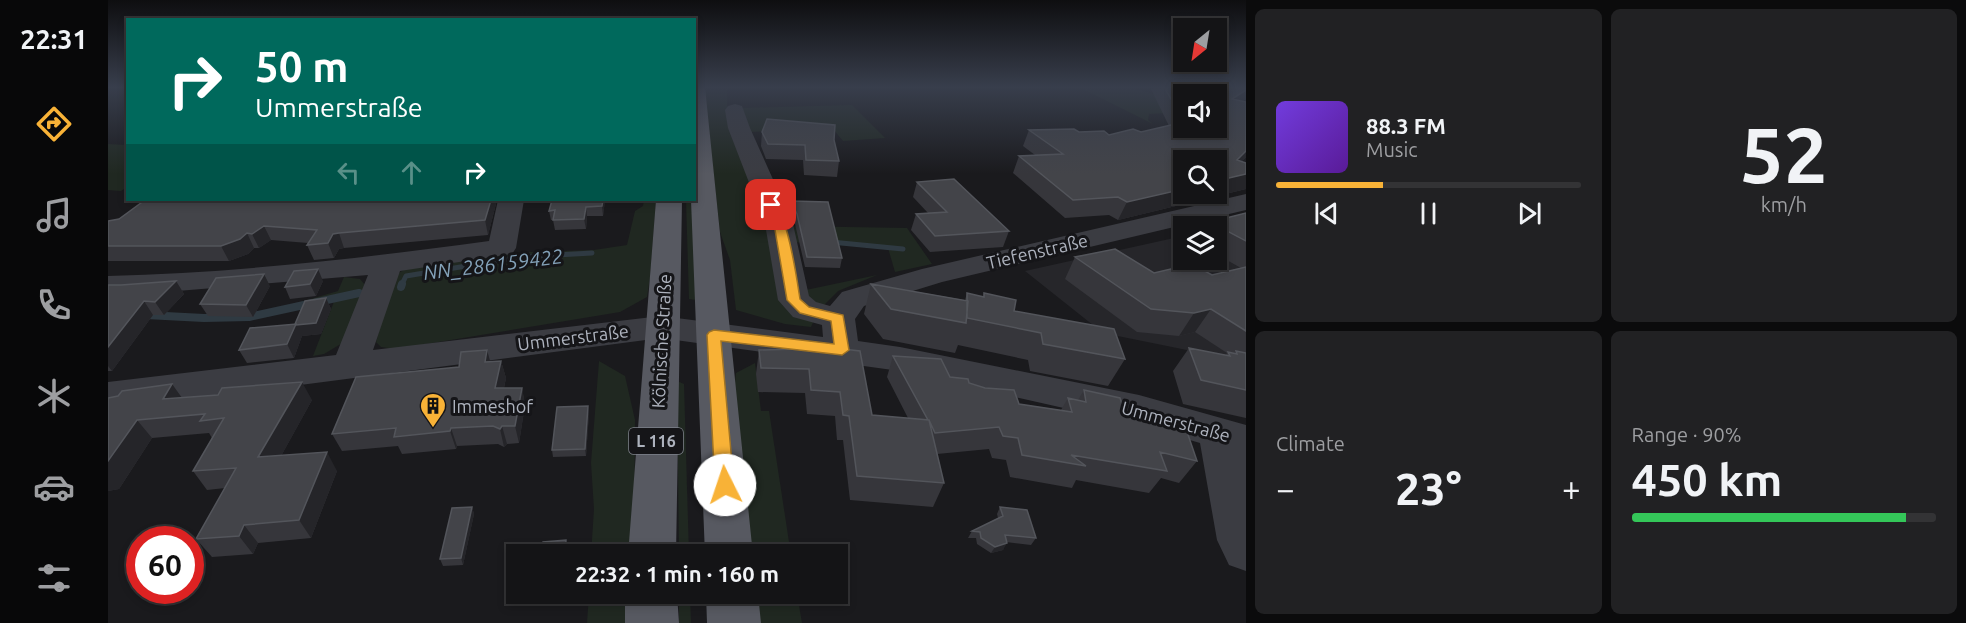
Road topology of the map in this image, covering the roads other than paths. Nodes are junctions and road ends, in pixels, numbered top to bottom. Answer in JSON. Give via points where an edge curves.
{"nodes":[{"id":1,"x":698,"y":116,"type":"edge"},
{"id":2,"x":736,"y":116,"type":"edge"},
{"id":3,"x":511,"y":201,"type":"edge"},
{"id":4,"x":669,"y":201,"type":"edge"},
{"id":5,"x":1246,"y":202,"type":"edge"},
{"id":6,"x":387,"y":264,"type":"junction"},
{"id":7,"x":108,"y":285,"type":"edge"},
{"id":8,"x":661,"y":327,"type":"junction"},
{"id":9,"x":840,"y":334,"type":"junction"},
{"id":10,"x":714,"y":335,"type":"junction"},
{"id":11,"x":350,"y":365,"type":"junction"},
{"id":12,"x":108,"y":396,"type":"edge"},
{"id":13,"x":1233,"y":437,"type":"edge"},
{"id":14,"x":652,"y":544,"type":"edge"},
{"id":15,"x":728,"y":544,"type":"edge"},
{"id":16,"x":1246,"y":549,"type":"edge"},
{"id":17,"x":651,"y":604,"type":"edge"},
{"id":18,"x":733,"y":604,"type":"edge"},
{"id":19,"x":652,"y":623,"type":"edge"},
{"id":20,"x":734,"y":623,"type":"edge"}],
"edges":[{"from":1,"to":10,"type":"main road"},
{"from":2,"to":9,"type":"street","via":[[779,224],[794,300]]},
{"from":3,"to":6,"type":"street","via":[[502,248]]},
{"from":4,"to":8,"type":"main road","name":"Kölnische Straße","number":"L 116"},
{"from":5,"to":9,"type":"street","name":"Tiefenstraße","via":[[869,293],[846,305]]},
{"from":6,"to":7,"type":"street"},
{"from":6,"to":11,"type":"street"},
{"from":8,"to":10,"type":"street","name":"Ummerstraße"},
{"from":8,"to":11,"type":"street","name":"Ummerstraße"},
{"from":8,"to":14,"type":"main road","name":"Kölnische Straße","number":"L 116"},
{"from":9,"to":10,"type":"street","name":"Ummerstraße"},
{"from":9,"to":13,"type":"street","name":"Ummerstraße"},
{"from":10,"to":15,"type":"main road"},
{"from":11,"to":12,"type":"street","name":"Ummerstraße"},
{"from":13,"to":16,"type":"street","via":[[1241,540]]},
{"from":17,"to":19,"type":"main road"},
{"from":18,"to":20,"type":"main road"}]}
